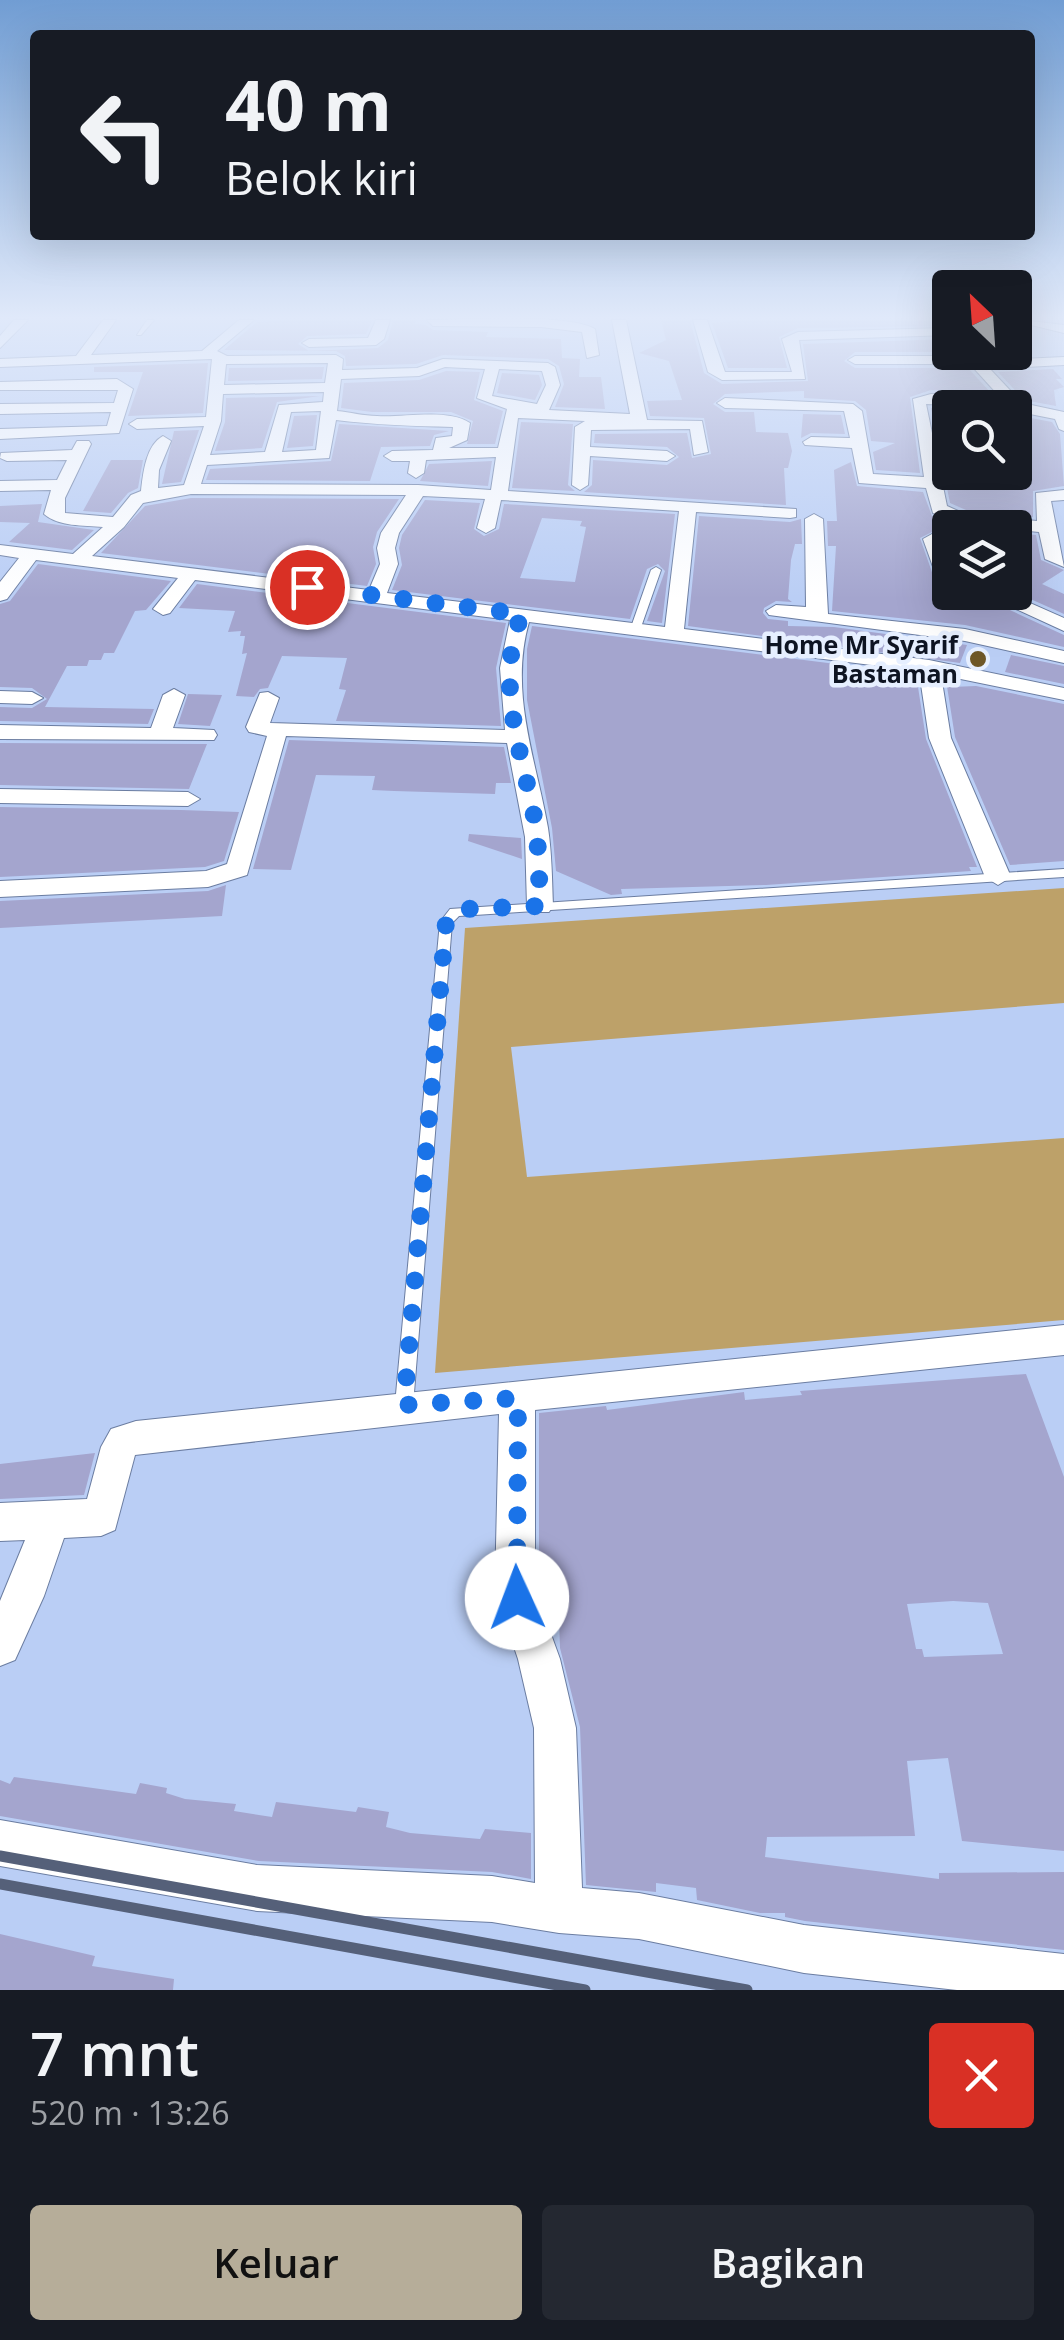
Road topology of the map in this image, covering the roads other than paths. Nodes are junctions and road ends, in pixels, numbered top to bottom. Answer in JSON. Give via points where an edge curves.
{"nodes":[{"id":1,"x":118,"y":413,"type":"edge"},
{"id":2,"x":214,"y":413,"type":"edge"},
{"id":3,"x":283,"y":413,"type":"edge"},
{"id":4,"x":330,"y":413,"type":"edge"},
{"id":5,"x":343,"y":413,"type":"edge"},
{"id":6,"x":638,"y":413,"type":"edge"},
{"id":7,"x":854,"y":413,"type":"edge"},
{"id":8,"x":920,"y":413,"type":"edge"},
{"id":9,"x":1032,"y":413,"type":"edge"},
{"id":10,"x":213,"y":421,"type":"junction"},
{"id":11,"x":640,"y":421,"type":"junction"},
{"id":12,"x":137,"y":424,"type":"dead end"},
{"id":13,"x":1064,"y":426,"type":"edge"},
{"id":14,"x":925,"y":439,"type":"junction"},
{"id":15,"x":932,"y":440,"type":"edge"},
{"id":16,"x":163,"y":441,"type":"dead end"},
{"id":17,"x":811,"y":442,"type":"dead end"},
{"id":18,"x":858,"y":443,"type":"junction"},
{"id":19,"x":2,"y":447,"type":"edge"},
{"id":20,"x":583,"y":450,"type":"junction"},
{"id":21,"x":440,"y":452,"type":"junction"},
{"id":22,"x":700,"y":452,"type":"dead end"},
{"id":23,"x":506,"y":453,"type":"junction"},
{"id":24,"x":392,"y":456,"type":"dead end"},
{"id":25,"x":420,"y":456,"type":"junction"},
{"id":26,"x":667,"y":456,"type":"dead end"},
{"id":27,"x":272,"y":458,"type":"junction"},
{"id":28,"x":200,"y":460,"type":"junction"},
{"id":29,"x":932,"y":470,"type":"edge"},
{"id":30,"x":580,"y":484,"type":"dead end"},
{"id":31,"x":932,"y":484,"type":"edge"},
{"id":32,"x":62,"y":485,"type":"junction"},
{"id":33,"x":0,"y":486,"type":"edge"},
{"id":34,"x":191,"y":488,"type":"junction"},
{"id":35,"x":415,"y":490,"type":"junction"},
{"id":36,"x":936,"y":490,"type":"edge"},
{"id":37,"x":149,"y":494,"type":"junction"},
{"id":38,"x":1057,"y":495,"type":"edge"},
{"id":39,"x":497,"y":496,"type":"junction"},
{"id":40,"x":688,"y":507,"type":"junction"},
{"id":41,"x":790,"y":513,"type":"dead end"},
{"id":42,"x":814,"y":519,"type":"dead end"},
{"id":43,"x":118,"y":524,"type":"junction"},
{"id":44,"x":1044,"y":527,"type":"junction"},
{"id":45,"x":486,"y":528,"type":"dead end"},
{"id":46,"x":0,"y":550,"type":"edge"},
{"id":47,"x":32,"y":553,"type":"junction"},
{"id":48,"x":78,"y":559,"type":"junction"},
{"id":49,"x":1064,"y":561,"type":"edge"},
{"id":50,"x":656,"y":570,"type":"dead end"},
{"id":51,"x":191,"y":573,"type":"junction"},
{"id":52,"x":307,"y":587,"type":"junction"},
{"id":53,"x":0,"y":595,"type":"edge"},
{"id":54,"x":376,"y":596,"type":"junction"},
{"id":55,"x":163,"y":609,"type":"dead end"},
{"id":56,"x":299,"y":609,"type":"dead end"},
{"id":57,"x":957,"y":610,"type":"edge"},
{"id":58,"x":1029,"y":610,"type":"edge"},
{"id":59,"x":776,"y":611,"type":"dead end"},
{"id":60,"x":522,"y":614,"type":"junction"},
{"id":61,"x":816,"y":614,"type":"junction"},
{"id":62,"x":1064,"y":625,"type":"edge"},
{"id":63,"x":635,"y":630,"type":"junction"},
{"id":64,"x":674,"y":634,"type":"junction"},
{"id":65,"x":965,"y":634,"type":"junction"},
{"id":66,"x":1064,"y":657,"type":"edge"},
{"id":67,"x":928,"y":666,"type":"junction"},
{"id":68,"x":1064,"y":694,"type":"edge"},
{"id":69,"x":174,"y":695,"type":"dead end"},
{"id":70,"x":15,"y":697,"type":"edge"},
{"id":71,"x":268,"y":698,"type":"dead end"},
{"id":72,"x":0,"y":721,"type":"edge"},
{"id":73,"x":0,"y":732,"type":"edge"},
{"id":74,"x":159,"y":734,"type":"junction"},
{"id":75,"x":206,"y":736,"type":"dead end"},
{"id":76,"x":516,"y":737,"type":"junction"},
{"id":77,"x":276,"y":738,"type":"dead end"},
{"id":78,"x":0,"y":796,"type":"edge"},
{"id":79,"x":188,"y":799,"type":"dead end"},
{"id":80,"x":1064,"y":872,"type":"edge"},
{"id":81,"x":998,"y":877,"type":"junction"},
{"id":82,"x":0,"y":888,"type":"edge"},
{"id":83,"x":540,"y":906,"type":"junction"},
{"id":84,"x":1064,"y":1340,"type":"edge"},
{"id":85,"x":518,"y":1398,"type":"junction"},
{"id":86,"x":404,"y":1405,"type":"junction"},
{"id":87,"x":51,"y":1520,"type":"junction"},
{"id":88,"x":0,"y":1522,"type":"edge"},
{"id":89,"x":0,"y":1645,"type":"edge"},
{"id":90,"x":0,"y":1842,"type":"edge"},
{"id":91,"x":560,"y":1910,"type":"junction"},
{"id":92,"x":1064,"y":1978,"type":"edge"}],
"edges":[{"from":1,"to":19,"type":"street","via":[[113,430]]},
{"from":2,"to":10,"type":"street"},
{"from":3,"to":27,"type":"street"},
{"from":4,"to":27,"type":"street","via":[[323,455]]},
{"from":5,"to":21,"type":"street","via":[[462,423],[459,440],[442,441]]},
{"from":6,"to":11,"type":"street"},
{"from":7,"to":18,"type":"street"},
{"from":8,"to":14,"type":"street"},
{"from":9,"to":13,"type":"street","via":[[1062,416]]},
{"from":10,"to":12,"type":"street"},
{"from":10,"to":28,"type":"street"},
{"from":11,"to":20,"type":"street","via":[[584,426]]},
{"from":11,"to":22,"type":"street","via":[[700,425]]},
{"from":11,"to":23,"type":"street","via":[[511,413]]},
{"from":14,"to":15,"type":"street"},
{"from":14,"to":29,"type":"street"},
{"from":16,"to":37,"type":"street"},
{"from":17,"to":18,"type":"street"},
{"from":18,"to":31,"type":"street","via":[[865,479]]},
{"from":19,"to":32,"type":"street","via":[[80,449]]},
{"from":20,"to":26,"type":"street"},
{"from":20,"to":30,"type":"street"},
{"from":21,"to":23,"type":"street"},
{"from":21,"to":25,"type":"street"},
{"from":23,"to":39,"type":"street"},
{"from":24,"to":25,"type":"street"},
{"from":25,"to":35,"type":"street"},
{"from":27,"to":28,"type":"street"},
{"from":28,"to":34,"type":"street"},
{"from":32,"to":33,"type":"street"},
{"from":32,"to":43,"type":"street","via":[[52,508],[56,516]]},
{"from":34,"to":35,"type":"street"},
{"from":34,"to":37,"type":"street"},
{"from":35,"to":39,"type":"street"},
{"from":35,"to":54,"type":"street","via":[[390,533],[389,564]]},
{"from":36,"to":44,"type":"street","via":[[939,509],[950,517]]},
{"from":37,"to":43,"type":"street","via":[[131,504]]},
{"from":38,"to":44,"type":"street","via":[[1042,497]]},
{"from":39,"to":40,"type":"street"},
{"from":39,"to":45,"type":"street"},
{"from":40,"to":41,"type":"street"},
{"from":40,"to":64,"type":"street"},
{"from":42,"to":61,"type":"street"},
{"from":43,"to":48,"type":"street"},
{"from":44,"to":49,"type":"street","via":[[1051,555]]},
{"from":46,"to":47,"type":"street"},
{"from":47,"to":48,"type":"street"},
{"from":47,"to":53,"type":"street"},
{"from":48,"to":51,"type":"street"},
{"from":50,"to":63,"type":"lane"},
{"from":51,"to":52,"type":"street"},
{"from":51,"to":55,"type":"street"},
{"from":52,"to":54,"type":"street"},
{"from":52,"to":56,"type":"street"},
{"from":54,"to":60,"type":"street"},
{"from":57,"to":65,"type":"street"},
{"from":58,"to":62,"type":"street"},
{"from":59,"to":61,"type":"street"},
{"from":60,"to":63,"type":"street"},
{"from":60,"to":76,"type":"street","via":[[510,692]]},
{"from":61,"to":65,"type":"street","via":[[829,622]]},
{"from":63,"to":64,"type":"street"},
{"from":64,"to":67,"type":"street"},
{"from":65,"to":66,"type":"street"},
{"from":67,"to":68,"type":"street"},
{"from":67,"to":81,"type":"street","via":[[940,738]]},
{"from":69,"to":74,"type":"street"},
{"from":70,"to":72,"type":"street"},
{"from":71,"to":76,"type":"street","via":[[257,726],[262,729]]},
{"from":73,"to":74,"type":"street"},
{"from":74,"to":75,"type":"street"},
{"from":76,"to":83,"type":"street","via":[[536,831]]},
{"from":77,"to":82,"type":"street","via":[[238,870],[208,878]]},
{"from":78,"to":79,"type":"street"},
{"from":80,"to":81,"type":"lane"},
{"from":81,"to":83,"type":"lane"},
{"from":83,"to":86,"type":"lane","via":[[466,909],[446,922]]},
{"from":84,"to":85,"type":"street"},
{"from":85,"to":86,"type":"street"},
{"from":85,"to":91,"type":"street","via":[[515,1590],[555,1728]]},
{"from":86,"to":87,"type":"street","via":[[124,1441],[101,1517]]},
{"from":87,"to":88,"type":"street"},
{"from":87,"to":89,"type":"street"},
{"from":90,"to":91,"type":"street","via":[[257,1888],[492,1899]]},
{"from":91,"to":92,"type":"street","via":[[639,1916],[804,1949]]}]}
